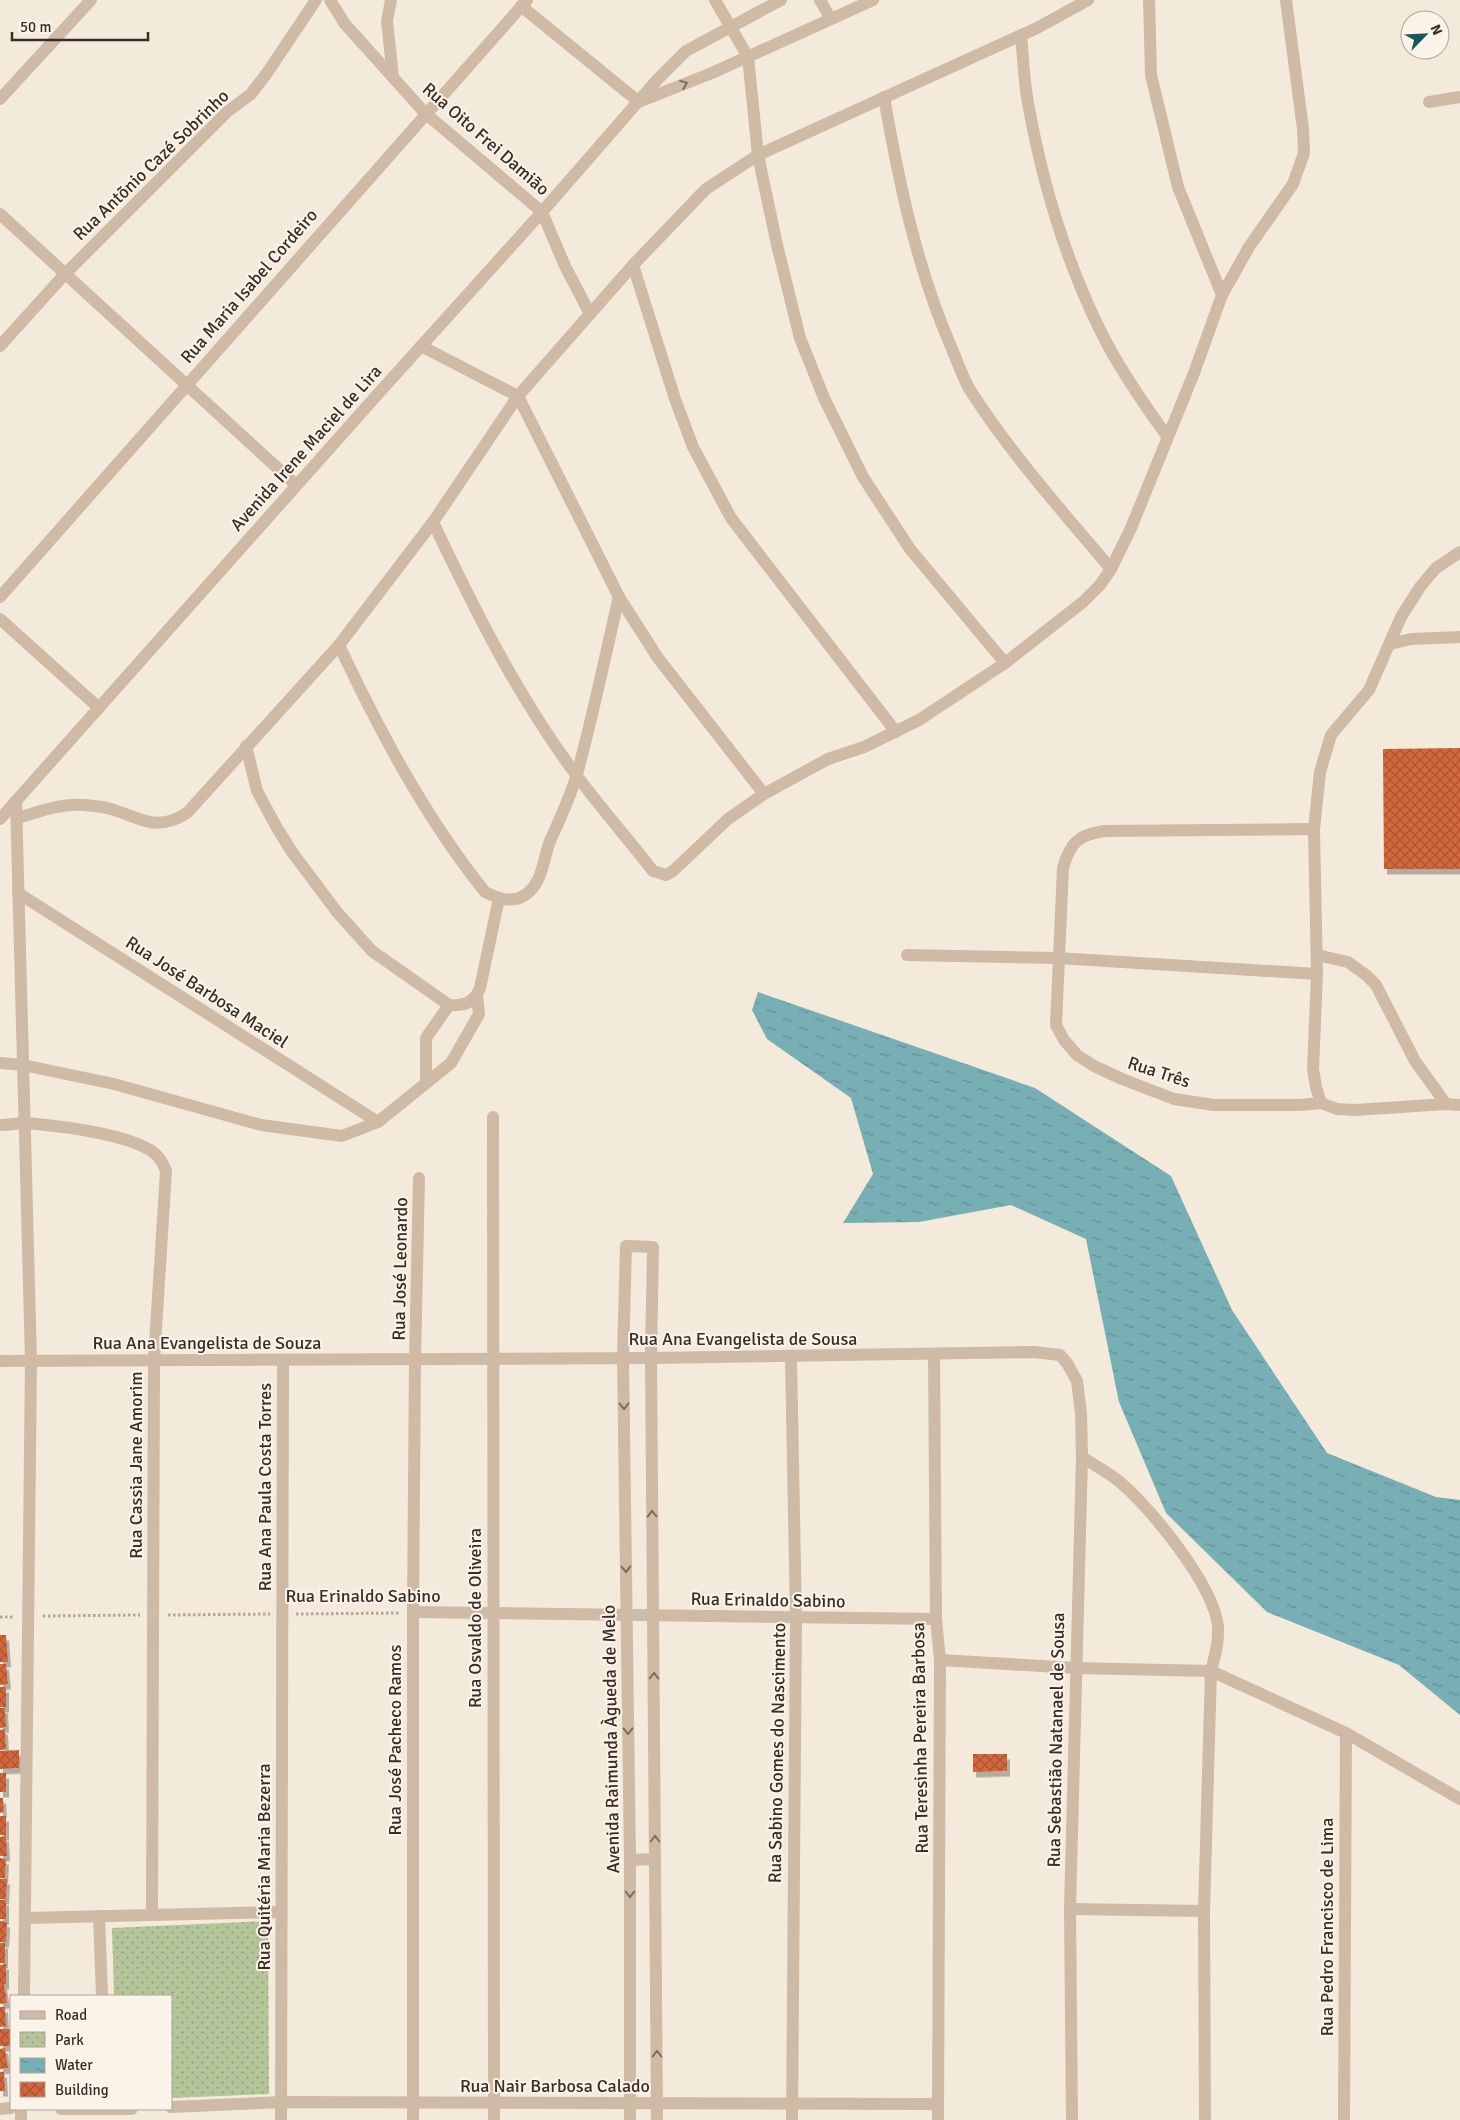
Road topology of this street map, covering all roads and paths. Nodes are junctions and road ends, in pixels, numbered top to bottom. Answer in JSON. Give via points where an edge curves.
{"nodes":[{"id":1,"x":91,"y":0,"type":"edge"},
{"id":2,"x":316,"y":0,"type":"edge"},
{"id":3,"x":330,"y":0,"type":"edge"},
{"id":4,"x":392,"y":0,"type":"edge"},
{"id":5,"x":715,"y":0,"type":"edge"},
{"id":6,"x":781,"y":0,"type":"edge"},
{"id":7,"x":820,"y":0,"type":"edge"},
{"id":8,"x":873,"y":0,"type":"edge"},
{"id":9,"x":1088,"y":0,"type":"edge"},
{"id":10,"x":1149,"y":0,"type":"edge"},
{"id":11,"x":1286,"y":0,"type":"edge"},
{"id":12,"x":524,"y":3,"type":"edge"},
{"id":13,"x":831,"y":19,"type":"junction"},
{"id":14,"x":730,"y":27,"type":"junction"},
{"id":15,"x":1021,"y":35,"type":"junction"},
{"id":16,"x":748,"y":57,"type":"junction"},
{"id":17,"x":393,"y":78,"type":"junction"},
{"id":18,"x":884,"y":97,"type":"junction"},
{"id":19,"x":1460,"y":97,"type":"edge"},
{"id":20,"x":0,"y":99,"type":"edge"},
{"id":21,"x":639,"y":102,"type":"junction"},
{"id":22,"x":1429,"y":102,"type":"dead end"},
{"id":23,"x":425,"y":113,"type":"junction"},
{"id":24,"x":758,"y":155,"type":"junction"},
{"id":25,"x":542,"y":212,"type":"junction"},
{"id":26,"x":0,"y":214,"type":"edge"},
{"id":27,"x":633,"y":265,"type":"junction"},
{"id":28,"x":65,"y":274,"type":"junction"},
{"id":29,"x":1222,"y":295,"type":"junction"},
{"id":30,"x":590,"y":314,"type":"junction"},
{"id":31,"x":0,"y":346,"type":"edge"},
{"id":32,"x":421,"y":346,"type":"junction"},
{"id":33,"x":186,"y":385,"type":"junction"},
{"id":34,"x":518,"y":396,"type":"junction"},
{"id":35,"x":1167,"y":436,"type":"junction"},
{"id":36,"x":296,"y":485,"type":"junction"},
{"id":37,"x":433,"y":522,"type":"junction"},
{"id":38,"x":1460,"y":552,"type":"edge"},
{"id":39,"x":1111,"y":569,"type":"junction"},
{"id":40,"x":0,"y":597,"type":"edge"},
{"id":41,"x":619,"y":597,"type":"junction"},
{"id":42,"x":0,"y":619,"type":"edge"},
{"id":43,"x":1460,"y":637,"type":"edge"},
{"id":44,"x":1390,"y":644,"type":"junction"},
{"id":45,"x":339,"y":645,"type":"junction"},
{"id":46,"x":1005,"y":664,"type":"junction"},
{"id":47,"x":99,"y":708,"type":"junction"},
{"id":48,"x":896,"y":732,"type":"junction"},
{"id":49,"x":246,"y":746,"type":"junction"},
{"id":50,"x":576,"y":775,"type":"junction"},
{"id":51,"x":764,"y":794,"type":"junction"},
{"id":52,"x":16,"y":801,"type":"junction"},
{"id":53,"x":16,"y":818,"type":"junction"},
{"id":54,"x":0,"y":819,"type":"edge"},
{"id":55,"x":1314,"y":828,"type":"junction"},
{"id":56,"x":18,"y":893,"type":"junction"},
{"id":57,"x":499,"y":898,"type":"junction"},
{"id":58,"x":907,"y":955,"type":"dead end"},
{"id":59,"x":1317,"y":955,"type":"junction"},
{"id":60,"x":1058,"y":958,"type":"junction"},
{"id":61,"x":1317,"y":974,"type":"junction"},
{"id":62,"x":477,"y":996,"type":"junction"},
{"id":63,"x":449,"y":1005,"type":"junction"},
{"id":64,"x":0,"y":1063,"type":"edge"},
{"id":65,"x":23,"y":1065,"type":"junction"},
{"id":66,"x":426,"y":1083,"type":"junction"},
{"id":67,"x":1322,"y":1103,"type":"junction"},
{"id":68,"x":1446,"y":1104,"type":"junction"},
{"id":69,"x":1460,"y":1105,"type":"edge"},
{"id":70,"x":493,"y":1117,"type":"dead end"},
{"id":71,"x":378,"y":1122,"type":"junction"},
{"id":72,"x":25,"y":1123,"type":"junction"},
{"id":73,"x":0,"y":1125,"type":"edge"},
{"id":74,"x":419,"y":1178,"type":"dead end"},
{"id":75,"x":934,"y":1355,"type":"junction"},
{"id":76,"x":791,"y":1356,"type":"junction"},
{"id":77,"x":623,"y":1358,"type":"junction"},
{"id":78,"x":650,"y":1358,"type":"junction"},
{"id":79,"x":492,"y":1359,"type":"junction"},
{"id":80,"x":31,"y":1360,"type":"junction"},
{"id":81,"x":154,"y":1360,"type":"junction"},
{"id":82,"x":283,"y":1360,"type":"junction"},
{"id":83,"x":415,"y":1360,"type":"junction"},
{"id":84,"x":0,"y":1361,"type":"edge"},
{"id":85,"x":1067,"y":1363,"type":"joint"},
{"id":86,"x":1082,"y":1457,"type":"junction"},
{"id":87,"x":413,"y":1612,"type":"junction"},
{"id":88,"x":492,"y":1613,"type":"junction"},
{"id":89,"x":282,"y":1614,"type":"junction"},
{"id":90,"x":626,"y":1614,"type":"junction"},
{"id":91,"x":654,"y":1614,"type":"junction"},
{"id":92,"x":153,"y":1615,"type":"junction"},
{"id":93,"x":29,"y":1616,"type":"junction"},
{"id":94,"x":0,"y":1617,"type":"edge"},
{"id":95,"x":796,"y":1619,"type":"junction"},
{"id":96,"x":936,"y":1619,"type":"junction"},
{"id":97,"x":940,"y":1660,"type":"junction"},
{"id":98,"x":1075,"y":1668,"type":"junction"},
{"id":99,"x":1211,"y":1670,"type":"junction"},
{"id":100,"x":1346,"y":1733,"type":"junction"},
{"id":101,"x":1460,"y":1799,"type":"edge"},
{"id":102,"x":656,"y":1859,"type":"junction"},
{"id":103,"x":630,"y":1860,"type":"junction"},
{"id":104,"x":1070,"y":1909,"type":"junction"},
{"id":105,"x":1204,"y":1911,"type":"junction"},
{"id":106,"x":281,"y":1912,"type":"junction"},
{"id":107,"x":152,"y":1915,"type":"junction"},
{"id":108,"x":99,"y":1916,"type":"junction"},
{"id":109,"x":26,"y":1918,"type":"junction"},
{"id":110,"x":24,"y":1995,"type":"edge"},
{"id":111,"x":102,"y":1995,"type":"edge"},
{"id":112,"x":281,"y":2102,"type":"junction"},
{"id":113,"x":413,"y":2102,"type":"junction"},
{"id":114,"x":494,"y":2103,"type":"junction"},
{"id":115,"x":630,"y":2103,"type":"junction"},
{"id":116,"x":657,"y":2104,"type":"junction"},
{"id":117,"x":792,"y":2104,"type":"junction"},
{"id":118,"x":938,"y":2104,"type":"junction"},
{"id":119,"x":172,"y":2107,"type":"edge"},
{"id":120,"x":281,"y":2120,"type":"edge"},
{"id":121,"x":413,"y":2120,"type":"edge"},
{"id":122,"x":494,"y":2120,"type":"edge"},
{"id":123,"x":630,"y":2120,"type":"edge"},
{"id":124,"x":657,"y":2120,"type":"edge"},
{"id":125,"x":792,"y":2120,"type":"edge"},
{"id":126,"x":938,"y":2120,"type":"edge"},
{"id":127,"x":1072,"y":2120,"type":"edge"},
{"id":128,"x":1205,"y":2120,"type":"edge"},
{"id":129,"x":1344,"y":2120,"type":"edge"}],
"edges":[{"from":1,"to":20,"type":"street"},
{"from":2,"to":28,"type":"street","name":"Rua Antõnio Cazé Sobrinho","via":[[251,94],[227,112]]},
{"from":3,"to":17,"type":"street","name":"Rua Oito Frei Damião","via":[[345,24]]},
{"from":4,"to":17,"type":"street","via":[[387,22]]},
{"from":5,"to":14,"type":"street"},
{"from":6,"to":14,"type":"street","name":"Avenida Irene Maciel de Lira"},
{"from":7,"to":13,"type":"street"},
{"from":8,"to":13,"type":"street"},
{"from":9,"to":15,"type":"street"},
{"from":10,"to":29,"type":"street","via":[[1151,75],[1178,187]]},
{"from":11,"to":29,"type":"street","via":[[1304,153],[1292,184],[1249,247]]},
{"from":12,"to":21,"type":"street"},
{"from":12,"to":23,"type":"street","name":"Rua Maria Isabel Cordeiro"},
{"from":13,"to":16,"type":"street"},
{"from":14,"to":16,"type":"street"},
{"from":14,"to":21,"type":"street","name":"Avenida Irene Maciel de Lira","via":[[686,51]]},
{"from":15,"to":18,"type":"street"},
{"from":15,"to":35,"type":"street","via":[[1028,102],[1048,190],[1072,264],[1101,334],[1134,391]]},
{"from":21,"to":16,"type":"street","one_way":true},
{"from":16,"to":24,"type":"street"},
{"from":17,"to":23,"type":"street","name":"Rua Oito Frei Damião"},
{"from":18,"to":24,"type":"street"},
{"from":18,"to":39,"type":"street","via":[[898,181],[919,259],[943,328],[970,389],[1031,474]]},
{"from":19,"to":22,"type":"street"},
{"from":21,"to":25,"type":"street","name":"Avenida Irene Maciel de Lira"},
{"from":23,"to":25,"type":"street","name":"Rua Oito Frei Damião"},
{"from":23,"to":33,"type":"street","name":"Rua Maria Isabel Cordeiro"},
{"from":24,"to":27,"type":"street","via":[[706,189]]},
{"from":24,"to":46,"type":"street","via":[[800,338],[824,398],[863,477],[910,549]]},
{"from":25,"to":30,"type":"street"},
{"from":25,"to":32,"type":"street","name":"Avenida Irene Maciel de Lira"},
{"from":26,"to":28,"type":"street"},
{"from":27,"to":30,"type":"street"},
{"from":27,"to":48,"type":"street","via":[[693,447],[732,518]]},
{"from":28,"to":31,"type":"street","name":"Rua Antõnio Cazé Sobrinho"},
{"from":28,"to":33,"type":"street"},
{"from":29,"to":35,"type":"street"},
{"from":30,"to":34,"type":"street"},
{"from":32,"to":34,"type":"street"},
{"from":32,"to":36,"type":"street","name":"Avenida Irene Maciel de Lira"},
{"from":33,"to":36,"type":"street"},
{"from":33,"to":40,"type":"street","name":"Rua Maria Isabel Cordeiro"},
{"from":34,"to":37,"type":"street"},
{"from":34,"to":41,"type":"street"},
{"from":35,"to":39,"type":"street","via":[[1131,528]]},
{"from":36,"to":47,"type":"street","name":"Avenida Irene Maciel de Lira"},
{"from":37,"to":45,"type":"street"},
{"from":37,"to":50,"type":"street","via":[[472,605]]},
{"from":38,"to":44,"type":"street","via":[[1436,568],[1420,587],[1401,617]]},
{"from":39,"to":46,"type":"street","via":[[1083,602]]},
{"from":41,"to":50,"type":"street"},
{"from":41,"to":51,"type":"street","via":[[658,658]]},
{"from":42,"to":47,"type":"street"},
{"from":43,"to":44,"type":"street","via":[[1411,638]]},
{"from":44,"to":55,"type":"street","via":[[1369,690],[1331,735],[1320,772]]},
{"from":45,"to":49,"type":"street"},
{"from":45,"to":57,"type":"street","via":[[370,710],[425,810],[485,892]]},
{"from":46,"to":48,"type":"street"},
{"from":47,"to":52,"type":"street","name":"Avenida Irene Maciel de Lira"},
{"from":48,"to":51,"type":"street","via":[[828,759]]},
{"from":49,"to":53,"type":"street","via":[[199,801],[176,820],[154,824],[108,808],[82,805],[57,806]]},
{"from":49,"to":63,"type":"street","via":[[257,791],[277,828],[337,912],[372,951]]},
{"from":50,"to":51,"type":"street","via":[[653,871],[660,875],[673,871],[728,819]]},
{"from":50,"to":57,"type":"street","via":[[538,878],[524,896]]},
{"from":52,"to":53,"type":"street"},
{"from":52,"to":54,"type":"street","name":"Avenida Irene Maciel de Lira"},
{"from":53,"to":56,"type":"street"},
{"from":55,"to":59,"type":"street"},
{"from":55,"to":60,"type":"street","name":"Rua Três","via":[[1104,831],[1077,840],[1068,851],[1063,868]]},
{"from":56,"to":65,"type":"street"},
{"from":56,"to":71,"type":"street","name":"Rua José Barbosa Maciel"},
{"from":57,"to":62,"type":"street"},
{"from":58,"to":60,"type":"street"},
{"from":59,"to":61,"type":"street"},
{"from":59,"to":68,"type":"street","via":[[1348,962],[1376,985],[1416,1061]]},
{"from":60,"to":61,"type":"street"},
{"from":60,"to":67,"type":"street","name":"Rua Três","via":[[1056,1025],[1064,1040],[1094,1066],[1182,1100],[1214,1105]]},
{"from":61,"to":67,"type":"street","via":[[1313,1069]]},
{"from":62,"to":63,"type":"street","via":[[460,1006]]},
{"from":62,"to":66,"type":"street","via":[[479,1014],[451,1063]]},
{"from":63,"to":66,"type":"street","via":[[426,1038]]},
{"from":64,"to":65,"type":"street"},
{"from":65,"to":71,"type":"street","via":[[114,1084],[262,1125],[342,1136]]},
{"from":65,"to":72,"type":"street"},
{"from":66,"to":71,"type":"street"},
{"from":67,"to":68,"type":"street","name":"Rua Três","via":[[1337,1109],[1355,1110]]},
{"from":68,"to":69,"type":"street","name":"Rua Três"},
{"from":70,"to":79,"type":"street","name":"Rua Osvaldo de Oliveira"},
{"from":72,"to":73,"type":"street","name":"Rua Cassia Jane Amorim"},
{"from":72,"to":80,"type":"street"},
{"from":72,"to":81,"type":"street","name":"Rua Cassia Jane Amorim","via":[[112,1137],[142,1146],[161,1160],[166,1170],[166,1182]]},
{"from":74,"to":83,"type":"street","name":"Rua José Leonardo"},
{"from":75,"to":76,"type":"street","name":"Rua Ana Evangelista de Sousa"},
{"from":75,"to":85,"type":"street","name":"Rua Ana Evangelista de Sousa","via":[[1034,1352],[1060,1355]]},
{"from":75,"to":96,"type":"street","name":"Rua Teresinha Pereira Barbosa"},
{"from":76,"to":78,"type":"street","name":"Rua Ana Evangelista de Sousa"},
{"from":76,"to":95,"type":"street","name":"Rua Sabino Gomes do Nascimento"},
{"from":77,"to":78,"type":"street","name":"Rua Ana Evangelista de Sousa"},
{"from":77,"to":78,"type":"street","name":"Avenida Raimunda Àgueda de Melo","via":[[626,1246],[653,1247]]},
{"from":77,"to":79,"type":"street","name":"Rua Ana Evangelista de Sousa"},
{"from":77,"to":90,"type":"street","name":"Avenida Raimunda Àgueda de Melo","one_way":true},
{"from":91,"to":78,"type":"street","one_way":true},
{"from":79,"to":83,"type":"street","name":"Rua Ana Evangelista de Sousa"},
{"from":79,"to":88,"type":"street","name":"Rua Osvaldo de Oliveira"},
{"from":80,"to":81,"type":"street","name":"Rua Ana Evangelista de Souza"},
{"from":80,"to":84,"type":"street","name":"Rua Ana Evangelista de Souza"},
{"from":80,"to":93,"type":"street"},
{"from":81,"to":82,"type":"street","name":"Rua Ana Evangelista de Souza"},
{"from":81,"to":92,"type":"street","name":"Rua Cassia Jane Amorim"},
{"from":82,"to":83,"type":"street","name":"Rua Ana Evangelista de Souza"},
{"from":82,"to":89,"type":"street","name":"Rua Ana Paula Costa Torres"},
{"from":83,"to":87,"type":"street","name":"Rua José Pacheco Ramos"},
{"from":85,"to":86,"type":"street","name":"Rua Sebastião Natanael de Sousa","via":[[1077,1382]]},
{"from":86,"to":98,"type":"street","name":"Rua Sebastião Natanael de Sousa"},
{"from":86,"to":99,"type":"street","via":[[1120,1482],[1163,1527],[1212,1602],[1218,1624],[1218,1644]]},
{"from":87,"to":88,"type":"street","name":"Rua Erinaldo Sabino"},
{"from":87,"to":89,"type":"path","name":"Rua Erinaldo Sabino"},
{"from":87,"to":113,"type":"street","name":"Rua José Pacheco Ramos"},
{"from":88,"to":90,"type":"street","name":"Rua Erinaldo Sabino"},
{"from":88,"to":114,"type":"street","name":"Rua Osvaldo de Oliveira"},
{"from":89,"to":92,"type":"path","name":"Rua Erinaldo Sabino"},
{"from":89,"to":106,"type":"street","name":"Rua Quitéria Maria Bezerra"},
{"from":90,"to":91,"type":"street","name":"Rua Erinaldo Sabino"},
{"from":90,"to":103,"type":"street","name":"Avenida Raimunda Àgueda de Melo","one_way":true},
{"from":91,"to":95,"type":"street","name":"Rua Erinaldo Sabino"},
{"from":102,"to":91,"type":"street","one_way":true},
{"from":92,"to":93,"type":"path","name":"Rua Erinaldo Sabino"},
{"from":92,"to":107,"type":"street","name":"Rua Cassia Jane Amorim"},
{"from":93,"to":94,"type":"path","name":"Rua Erinaldo Sabino"},
{"from":93,"to":109,"type":"street"},
{"from":95,"to":96,"type":"street","name":"Rua Erinaldo Sabino"},
{"from":95,"to":117,"type":"street","name":"Rua Sabino Gomes do Nascimento"},
{"from":96,"to":97,"type":"street","name":"Rua Teresinha Pereira Barbosa"},
{"from":97,"to":98,"type":"street"},
{"from":97,"to":118,"type":"street","name":"Rua Teresinha Pereira Barbosa"},
{"from":98,"to":99,"type":"street"},
{"from":98,"to":104,"type":"street","name":"Rua Sebastião Natanael de Sousa"},
{"from":99,"to":100,"type":"street"},
{"from":99,"to":105,"type":"street"},
{"from":100,"to":101,"type":"street"},
{"from":100,"to":129,"type":"street","name":"Rua Pedro Francisco de Lima"},
{"from":102,"to":103,"type":"street"},
{"from":116,"to":102,"type":"street","one_way":true},
{"from":103,"to":115,"type":"street","name":"Avenida Raimunda Àgueda de Melo","one_way":true},
{"from":104,"to":105,"type":"street"},
{"from":104,"to":127,"type":"street","name":"Rua Sebastião Natanael de Sousa"},
{"from":105,"to":128,"type":"street"},
{"from":106,"to":107,"type":"street"},
{"from":106,"to":112,"type":"street","name":"Rua Quitéria Maria Bezerra"},
{"from":107,"to":108,"type":"street"},
{"from":108,"to":109,"type":"street"},
{"from":108,"to":111,"type":"street"},
{"from":109,"to":110,"type":"street"},
{"from":112,"to":113,"type":"street","name":"Rua Nair Barbosa Calado"},
{"from":112,"to":119,"type":"street","name":"Rua Nair Barbosa Calado"},
{"from":112,"to":120,"type":"street","name":"Rua Quitéria Maria Bezerra"},
{"from":113,"to":114,"type":"street","name":"Rua Nair Barbosa Calado"},
{"from":113,"to":121,"type":"street","name":"Rua José Pacheco Ramos"},
{"from":114,"to":115,"type":"street","name":"Rua Nair Barbosa Calado"},
{"from":114,"to":122,"type":"street","name":"Rua Osvaldo de Oliveira"},
{"from":115,"to":116,"type":"street","name":"Rua Nair Barbosa Calado"},
{"from":115,"to":123,"type":"street","name":"Avenida Raimunda Àgueda de Melo"},
{"from":116,"to":117,"type":"street","name":"Rua Nair Barbosa Calado"},
{"from":116,"to":124,"type":"street"},
{"from":117,"to":118,"type":"street","name":"Rua Nair Barbosa Calado"},
{"from":117,"to":125,"type":"street","name":"Rua Sabino Gomes do Nascimento"},
{"from":118,"to":126,"type":"street","name":"Rua Teresinha Pereira Barbosa"}]}
